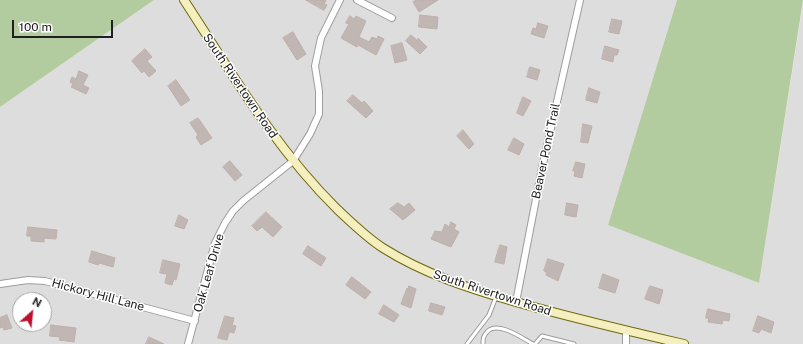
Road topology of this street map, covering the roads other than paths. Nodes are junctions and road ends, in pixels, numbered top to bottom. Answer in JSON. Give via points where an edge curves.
{"nodes":[{"id":1,"x":184,"y":0,"type":"edge"},
{"id":2,"x":340,"y":0,"type":"edge"},
{"id":3,"x":357,"y":0,"type":"edge"},
{"id":4,"x":580,"y":0,"type":"edge"},
{"id":5,"x":392,"y":18,"type":"dead end"},
{"id":6,"x":293,"y":161,"type":"junction"},
{"id":7,"x":0,"y":284,"type":"edge"},
{"id":8,"x":496,"y":297,"type":"junction"},
{"id":9,"x":516,"y":302,"type":"junction"},
{"id":10,"x":195,"y":321,"type":"junction"},
{"id":11,"x":626,"y":331,"type":"junction"},
{"id":12,"x":188,"y":344,"type":"edge"},
{"id":13,"x":467,"y":344,"type":"edge"},
{"id":14,"x":483,"y":344,"type":"edge"},
{"id":15,"x":534,"y":344,"type":"edge"},
{"id":16,"x":574,"y":344,"type":"edge"},
{"id":17,"x":626,"y":344,"type":"edge"},
{"id":18,"x":684,"y":344,"type":"edge"}],
"edges":[{"from":1,"to":6,"type":"main road","name":"South Rivertown Road","via":[[267,127]]},
{"from":2,"to":6,"type":"street","name":"Oak Leaf Drive","via":[[321,38],[315,66],[319,114]]},
{"from":3,"to":5,"type":"street"},
{"from":4,"to":9,"type":"street","name":"Beaver Pond Trail","via":[[542,168]]},
{"from":6,"to":8,"type":"main road","name":"South Rivertown Road","via":[[358,229],[382,247],[415,266]]},
{"from":6,"to":10,"type":"street","name":"Oak Leaf Drive","via":[[243,201],[224,223],[215,244]]},
{"from":7,"to":10,"type":"street","name":"Hickory Hill Lane","via":[[28,280],[45,281]]},
{"from":8,"to":9,"type":"main road","name":"South Rivertown Road"},
{"from":8,"to":13,"type":"lane","via":[[489,315]]},
{"from":9,"to":11,"type":"main road","name":"South Rivertown Road"},
{"from":10,"to":12,"type":"street","name":"Oak Leaf Drive"},
{"from":11,"to":17,"type":"street"},
{"from":11,"to":18,"type":"main road","name":"South Rivertown Road"},
{"from":14,"to":15,"type":"lane","via":[[484,335],[495,327]]},
{"from":15,"to":16,"type":"lane","via":[[542,336]]}]}
